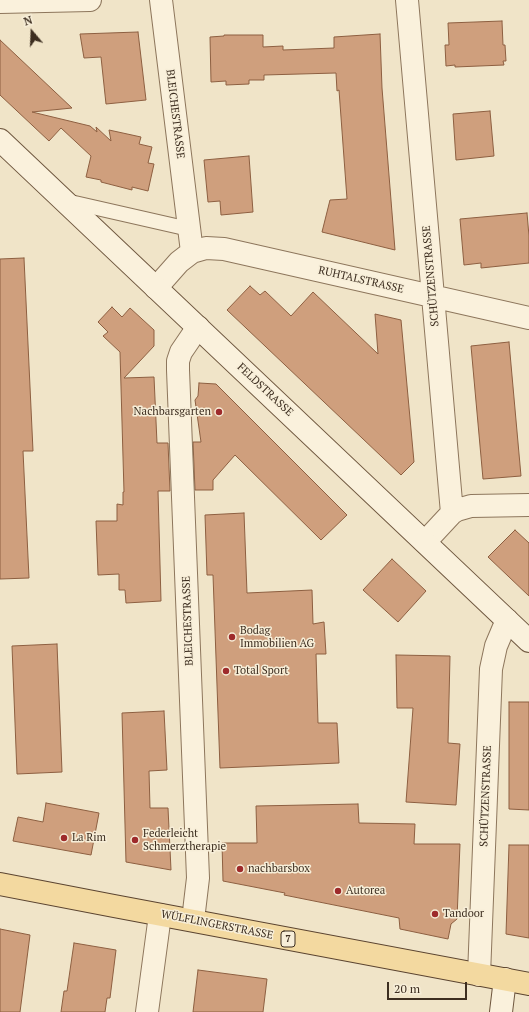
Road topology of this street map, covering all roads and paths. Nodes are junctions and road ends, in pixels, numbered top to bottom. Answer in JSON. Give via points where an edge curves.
{"nodes":[{"id":1,"x":90,"y":0,"type":"edge"},
{"id":2,"x":161,"y":0,"type":"edge"},
{"id":3,"x":407,"y":0,"type":"edge"},
{"id":4,"x":0,"y":2,"type":"edge"},
{"id":5,"x":0,"y":140,"type":"edge"},
{"id":6,"x":65,"y":201,"type":"junction"},
{"id":7,"x":189,"y":228,"type":"junction"},
{"id":8,"x":192,"y":252,"type":"junction"},
{"id":9,"x":156,"y":288,"type":"junction"},
{"id":10,"x":433,"y":296,"type":"junction"},
{"id":11,"x":529,"y":318,"type":"edge"},
{"id":12,"x":198,"y":327,"type":"junction"},
{"id":13,"x":529,"y":505,"type":"edge"},
{"id":14,"x":452,"y":513,"type":"junction"},
{"id":15,"x":426,"y":542,"type":"junction"},
{"id":16,"x":507,"y":620,"type":"junction"},
{"id":17,"x":529,"y":641,"type":"edge"},
{"id":18,"x":0,"y":884,"type":"edge"},
{"id":19,"x":160,"y":915,"type":"junction"},
{"id":20,"x":193,"y":920,"type":"junction"},
{"id":21,"x":479,"y":975,"type":"junction"},
{"id":22,"x":505,"y":979,"type":"junction"},
{"id":23,"x":529,"y":984,"type":"edge"},
{"id":24,"x":147,"y":1012,"type":"edge"},
{"id":25,"x":501,"y":1012,"type":"edge"}],
"edges":[{"from":1,"to":4,"type":"street"},
{"from":2,"to":7,"type":"street","name":"BLEICHESTRASSE"},
{"from":3,"to":10,"type":"street","name":"SCHÜTZENSTRASSE"},
{"from":5,"to":6,"type":"street","name":"FELDSTRASSE"},
{"from":6,"to":7,"type":"lane"},
{"from":6,"to":9,"type":"street","name":"FELDSTRASSE"},
{"from":7,"to":8,"type":"street","name":"BLEICHESTRASSE"},
{"from":8,"to":9,"type":"street","via":[[179,262]]},
{"from":8,"to":10,"type":"street","name":"RUHTALSTRASSE","via":[[206,248],[224,249]]},
{"from":9,"to":12,"type":"street","name":"FELDSTRASSE"},
{"from":10,"to":11,"type":"street","name":"RUHTALSTRASSE"},
{"from":10,"to":14,"type":"street","name":"SCHÜTZENSTRASSE"},
{"from":12,"to":15,"type":"street","name":"FELDSTRASSE"},
{"from":12,"to":20,"type":"street","name":"BLEICHESTRASSE","via":[[178,361],[198,871]]},
{"from":13,"to":14,"type":"street","via":[[471,506]]},
{"from":14,"to":15,"type":"street"},
{"from":15,"to":16,"type":"street","name":"FELDSTRASSE"},
{"from":16,"to":17,"type":"street","name":"FELDSTRASSE"},
{"from":16,"to":21,"type":"street","name":"SCHÜTZENSTRASSE","via":[[496,646],[491,669]]},
{"from":18,"to":19,"type":"main road","name":"WÜLFLINGERSTRASSE","number":"7"},
{"from":19,"to":20,"type":"main road","name":"WÜLFLINGERSTRASSE","number":"7"},
{"from":19,"to":24,"type":"street"},
{"from":20,"to":21,"type":"main road","name":"WÜLFLINGERSTRASSE","number":"7"},
{"from":21,"to":22,"type":"main road","name":"WÜLFLINGERSTRASSE","number":"7"},
{"from":22,"to":23,"type":"main road","name":"WÜLFLINGERSTRASSE","number":"7"},
{"from":22,"to":25,"type":"street"}]}
